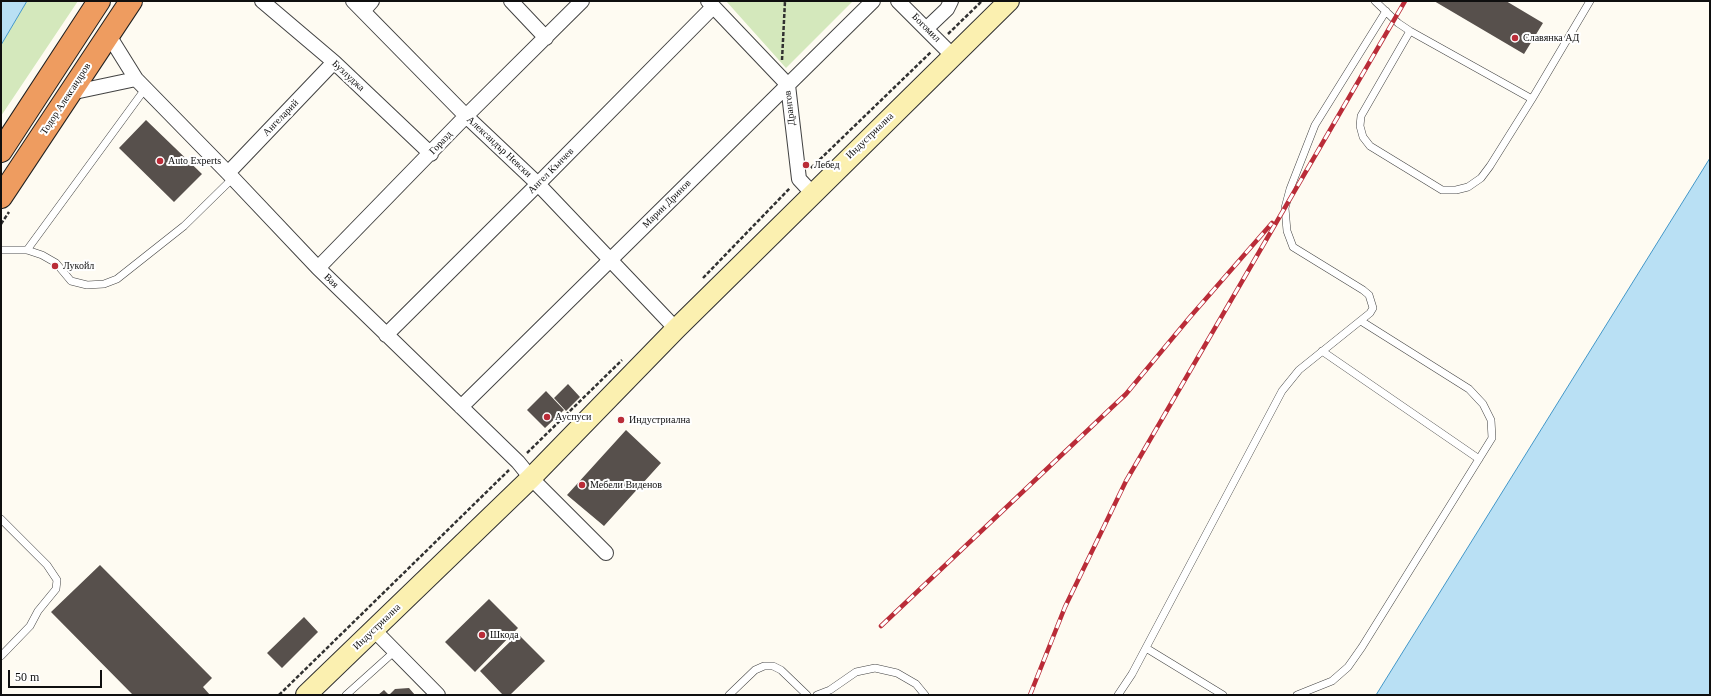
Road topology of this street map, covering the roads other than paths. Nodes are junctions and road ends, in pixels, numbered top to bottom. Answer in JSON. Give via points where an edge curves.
{"nodes":[{"id":1,"x":99,"y":1,"type":"edge"},
{"id":2,"x":131,"y":1,"type":"edge"},
{"id":3,"x":262,"y":1,"type":"edge"},
{"id":4,"x":353,"y":1,"type":"edge"},
{"id":5,"x":511,"y":1,"type":"edge"},
{"id":6,"x":582,"y":1,"type":"edge"},
{"id":7,"x":873,"y":1,"type":"edge"},
{"id":8,"x":898,"y":1,"type":"edge"},
{"id":9,"x":951,"y":1,"type":"edge"},
{"id":10,"x":1009,"y":1,"type":"edge"},
{"id":11,"x":1375,"y":1,"type":"edge"},
{"id":12,"x":1590,"y":1,"type":"edge"},
{"id":13,"x":711,"y":4,"type":"edge"},
{"id":14,"x":368,"y":6,"type":"edge"},
{"id":15,"x":1386,"y":11,"type":"junction"},
{"id":16,"x":926,"y":29,"type":"junction"},
{"id":17,"x":1410,"y":31,"type":"junction"},
{"id":18,"x":108,"y":34,"type":"junction"},
{"id":19,"x":546,"y":38,"type":"junction"},
{"id":20,"x":946,"y":49,"type":"junction"},
{"id":21,"x":334,"y":62,"type":"junction"},
{"id":22,"x":784,"y":82,"type":"junction"},
{"id":23,"x":140,"y":84,"type":"junction"},
{"id":24,"x":70,"y":93,"type":"junction"},
{"id":25,"x":1532,"y":99,"type":"junction"},
{"id":26,"x":466,"y":116,"type":"junction"},
{"id":27,"x":1,"y":151,"type":"edge"},
{"id":28,"x":431,"y":154,"type":"junction"},
{"id":29,"x":231,"y":176,"type":"junction"},
{"id":30,"x":538,"y":184,"type":"junction"},
{"id":31,"x":806,"y":186,"type":"junction"},
{"id":32,"x":1,"y":197,"type":"edge"},
{"id":33,"x":1,"y":250,"type":"edge"},
{"id":34,"x":27,"y":250,"type":"junction"},
{"id":35,"x":612,"y":260,"type":"junction"},
{"id":36,"x":318,"y":268,"type":"junction"},
{"id":37,"x":1361,"y":321,"type":"junction"},
{"id":38,"x":676,"y":329,"type":"junction"},
{"id":39,"x":386,"y":335,"type":"junction"},
{"id":40,"x":1322,"y":351,"type":"junction"},
{"id":41,"x":461,"y":407,"type":"junction"},
{"id":42,"x":1479,"y":459,"type":"junction"},
{"id":43,"x":531,"y":478,"type":"junction"},
{"id":44,"x":1,"y":519,"type":"edge"},
{"id":45,"x":606,"y":553,"type":"dead end"},
{"id":46,"x":374,"y":630,"type":"junction"},
{"id":47,"x":1146,"y":648,"type":"junction"},
{"id":48,"x":395,"y":651,"type":"junction"},
{"id":49,"x":1,"y":656,"type":"edge"},
{"id":50,"x":306,"y":695,"type":"edge"},
{"id":51,"x":346,"y":695,"type":"edge"},
{"id":52,"x":438,"y":695,"type":"edge"},
{"id":53,"x":729,"y":695,"type":"edge"},
{"id":54,"x":807,"y":695,"type":"edge"},
{"id":55,"x":817,"y":695,"type":"edge"},
{"id":56,"x":925,"y":695,"type":"edge"},
{"id":57,"x":1118,"y":695,"type":"edge"},
{"id":58,"x":1223,"y":695,"type":"edge"},
{"id":59,"x":1297,"y":695,"type":"edge"}],
"edges":[{"from":1,"to":27,"type":"highway"},
{"from":2,"to":18,"type":"highway","name":"Тодор Александров"},
{"from":3,"to":21,"type":"street","name":"Бузлуджа"},
{"from":4,"to":14,"type":"street","name":"Александър Невски"},
{"from":5,"to":19,"type":"street"},
{"from":6,"to":19,"type":"street","name":"Горазд"},
{"from":7,"to":22,"type":"street","name":"Марин Дринов"},
{"from":8,"to":16,"type":"street","name":"Богомил"},
{"from":9,"to":16,"type":"street","via":[[947,9]]},
{"from":10,"to":20,"type":"main road","name":"Индустриална"},
{"from":11,"to":15,"type":"lane"},
{"from":12,"to":25,"type":"lane"},
{"from":13,"to":22,"type":"street","name":"Дрангов"},
{"from":13,"to":30,"type":"street","name":"Ангел Кънчев"},
{"from":14,"to":26,"type":"street","name":"Александър Невски"},
{"from":15,"to":17,"type":"lane"},
{"from":15,"to":37,"type":"lane","via":[[1315,124],[1285,208],[1287,232],[1293,247],[1369,295],[1373,308]]},
{"from":16,"to":20,"type":"street","name":"Богомил"},
{"from":17,"to":25,"type":"lane"},
{"from":17,"to":25,"type":"lane","via":[[1361,116],[1360,126],[1370,146],[1442,190],[1468,187],[1481,178]]},
{"from":18,"to":23,"type":"street","name":"Вая"},
{"from":18,"to":24,"type":"highway","name":"Тодор Александров"},
{"from":19,"to":26,"type":"street","name":"Горазд"},
{"from":20,"to":31,"type":"main road","name":"Индустриална"},
{"from":21,"to":28,"type":"street","name":"Бузлуджа"},
{"from":21,"to":29,"type":"street","name":"Ангеларий"},
{"from":22,"to":31,"type":"street","name":"Дрангов"},
{"from":22,"to":35,"type":"street","name":"Марин Дринов"},
{"from":23,"to":24,"type":"street"},
{"from":23,"to":29,"type":"street","name":"Вая"},
{"from":23,"to":34,"type":"lane"},
{"from":24,"to":32,"type":"highway","name":"Тодор Александров"},
{"from":26,"to":28,"type":"street","name":"Горазд"},
{"from":26,"to":30,"type":"street","name":"Александър Невски"},
{"from":28,"to":36,"type":"street","name":"Горазд"},
{"from":29,"to":34,"type":"lane","via":[[184,226],[117,279],[104,284],[87,285],[71,281],[56,263],[42,254]]},
{"from":29,"to":36,"type":"street","name":"Вая"},
{"from":30,"to":35,"type":"street","name":"Александър Невски"},
{"from":30,"to":39,"type":"street","name":"Ангел Кънчев"},
{"from":31,"to":38,"type":"main road","name":"Индустриална"},
{"from":33,"to":34,"type":"lane"},
{"from":35,"to":38,"type":"street","name":"Александър Невски"},
{"from":35,"to":41,"type":"street","name":"Марин Дринов"},
{"from":36,"to":39,"type":"street","name":"Вая"},
{"from":37,"to":40,"type":"lane"},
{"from":37,"to":42,"type":"lane","via":[[1469,389],[1483,404],[1491,420],[1492,438]]},
{"from":38,"to":43,"type":"main road","name":"Индустриална"},
{"from":39,"to":41,"type":"street","name":"Вая"},
{"from":40,"to":42,"type":"lane"},
{"from":40,"to":47,"type":"lane","via":[[1299,370],[1282,391]]},
{"from":41,"to":43,"type":"street","name":"Вая"},
{"from":42,"to":59,"type":"lane","via":[[1348,667],[1332,681]]},
{"from":43,"to":45,"type":"street","name":"Вая"},
{"from":43,"to":46,"type":"main road","name":"Индустриална"},
{"from":44,"to":49,"type":"lane","via":[[47,565],[57,580],[56,589],[38,611],[30,626]]},
{"from":46,"to":48,"type":"street"},
{"from":46,"to":50,"type":"main road","name":"Индустриална"},
{"from":47,"to":57,"type":"lane"},
{"from":47,"to":58,"type":"lane"},
{"from":48,"to":51,"type":"lane"},
{"from":48,"to":52,"type":"street"},
{"from":53,"to":54,"type":"lane","via":[[755,670],[764,666],[773,666],[781,670]]},
{"from":55,"to":56,"type":"lane","via":[[830,690],[856,672],[875,668],[897,673],[916,684]]}]}
